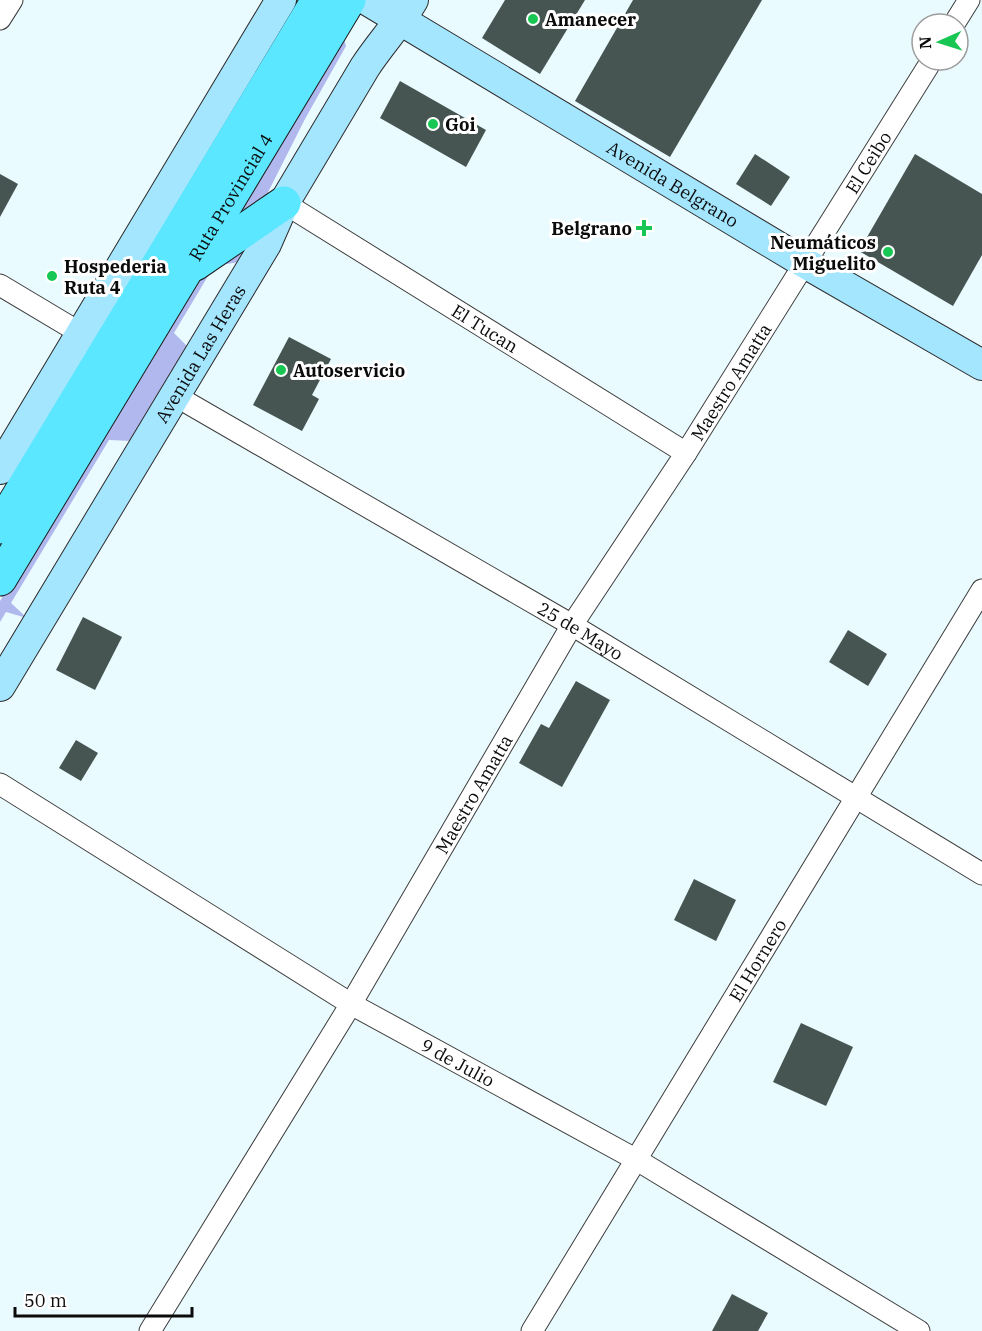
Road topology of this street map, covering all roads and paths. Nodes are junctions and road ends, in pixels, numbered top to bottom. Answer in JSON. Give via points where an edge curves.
{"nodes":[{"id":1,"x":12,"y":0,"type":"edge"},
{"id":2,"x":281,"y":0,"type":"edge"},
{"id":3,"x":318,"y":0,"type":"edge"},
{"id":4,"x":349,"y":0,"type":"edge"},
{"id":5,"x":367,"y":0,"type":"edge"},
{"id":6,"x":407,"y":10,"type":"edge"},
{"id":7,"x":0,"y":19,"type":"edge"},
{"id":8,"x":924,"y":72,"type":"edge"},
{"id":9,"x":284,"y":203,"type":"junction"},
{"id":10,"x":805,"y":263,"type":"junction"},
{"id":11,"x":186,"y":270,"type":"junction"},
{"id":12,"x":0,"y":285,"type":"edge"},
{"id":13,"x":81,"y":334,"type":"junction"},
{"id":14,"x":982,"y":364,"type":"edge"},
{"id":15,"x":174,"y":395,"type":"junction"},
{"id":16,"x":686,"y":453,"type":"junction"},
{"id":17,"x":0,"y":468,"type":"edge"},
{"id":18,"x":0,"y":527,"type":"edge"},
{"id":19,"x":0,"y":579,"type":"edge"},
{"id":20,"x":982,"y":590,"type":"edge"},
{"id":21,"x":572,"y":625,"type":"junction"},
{"id":22,"x":0,"y":687,"type":"edge"},
{"id":23,"x":0,"y":784,"type":"edge"},
{"id":24,"x":855,"y":798,"type":"junction"},
{"id":25,"x":982,"y":874,"type":"edge"},
{"id":26,"x":351,"y":1004,"type":"junction"},
{"id":27,"x":637,"y":1160,"type":"junction"},
{"id":28,"x":150,"y":1331,"type":"edge"},
{"id":29,"x":532,"y":1331,"type":"edge"},
{"id":30,"x":919,"y":1331,"type":"edge"}],
"edges":[{"from":1,"to":7,"type":"street"},
{"from":2,"to":13,"type":"main road"},
{"from":3,"to":18,"type":"main road","name":"Ruta Provincial 4"},
{"from":4,"to":11,"type":"main road","name":"Ruta Provincial 4"},
{"from":5,"to":6,"type":"main road","name":"Avenida Belgrano"},
{"from":6,"to":9,"type":"main road","name":"Avenida Las Heras","via":[[375,51]]},
{"from":6,"to":10,"type":"main road","name":"Avenida Belgrano"},
{"from":8,"to":10,"type":"street","name":"El Ceibo"},
{"from":9,"to":11,"type":"main road"},
{"from":9,"to":15,"type":"main road","name":"Avenida Las Heras","via":[[266,244]]},
{"from":9,"to":16,"type":"street","name":"El Tucan"},
{"from":10,"to":14,"type":"main road","name":"Avenida Belgrano"},
{"from":10,"to":16,"type":"street","name":"Maestro Amatta"},
{"from":11,"to":19,"type":"main road","name":"Ruta Provincial 4"},
{"from":12,"to":13,"type":"street"},
{"from":13,"to":17,"type":"main road"},
{"from":15,"to":21,"type":"street","name":"25 de Mayo"},
{"from":15,"to":22,"type":"main road","name":"Avenida Las Heras"},
{"from":16,"to":21,"type":"street","name":"Maestro Amatta"},
{"from":20,"to":24,"type":"street","name":"El Hornero"},
{"from":21,"to":24,"type":"street","name":"25 de Mayo"},
{"from":21,"to":26,"type":"street","name":"Maestro Amatta"},
{"from":23,"to":26,"type":"street","name":"9 de Julio"},
{"from":24,"to":25,"type":"street","name":"25 de Mayo"},
{"from":24,"to":27,"type":"street","name":"El Hornero"},
{"from":26,"to":27,"type":"street","name":"9 de Julio"},
{"from":26,"to":28,"type":"street","name":"Maestro Amatta"},
{"from":27,"to":29,"type":"street","name":"El Hornero"},
{"from":27,"to":30,"type":"street","name":"9 de Julio"}]}
